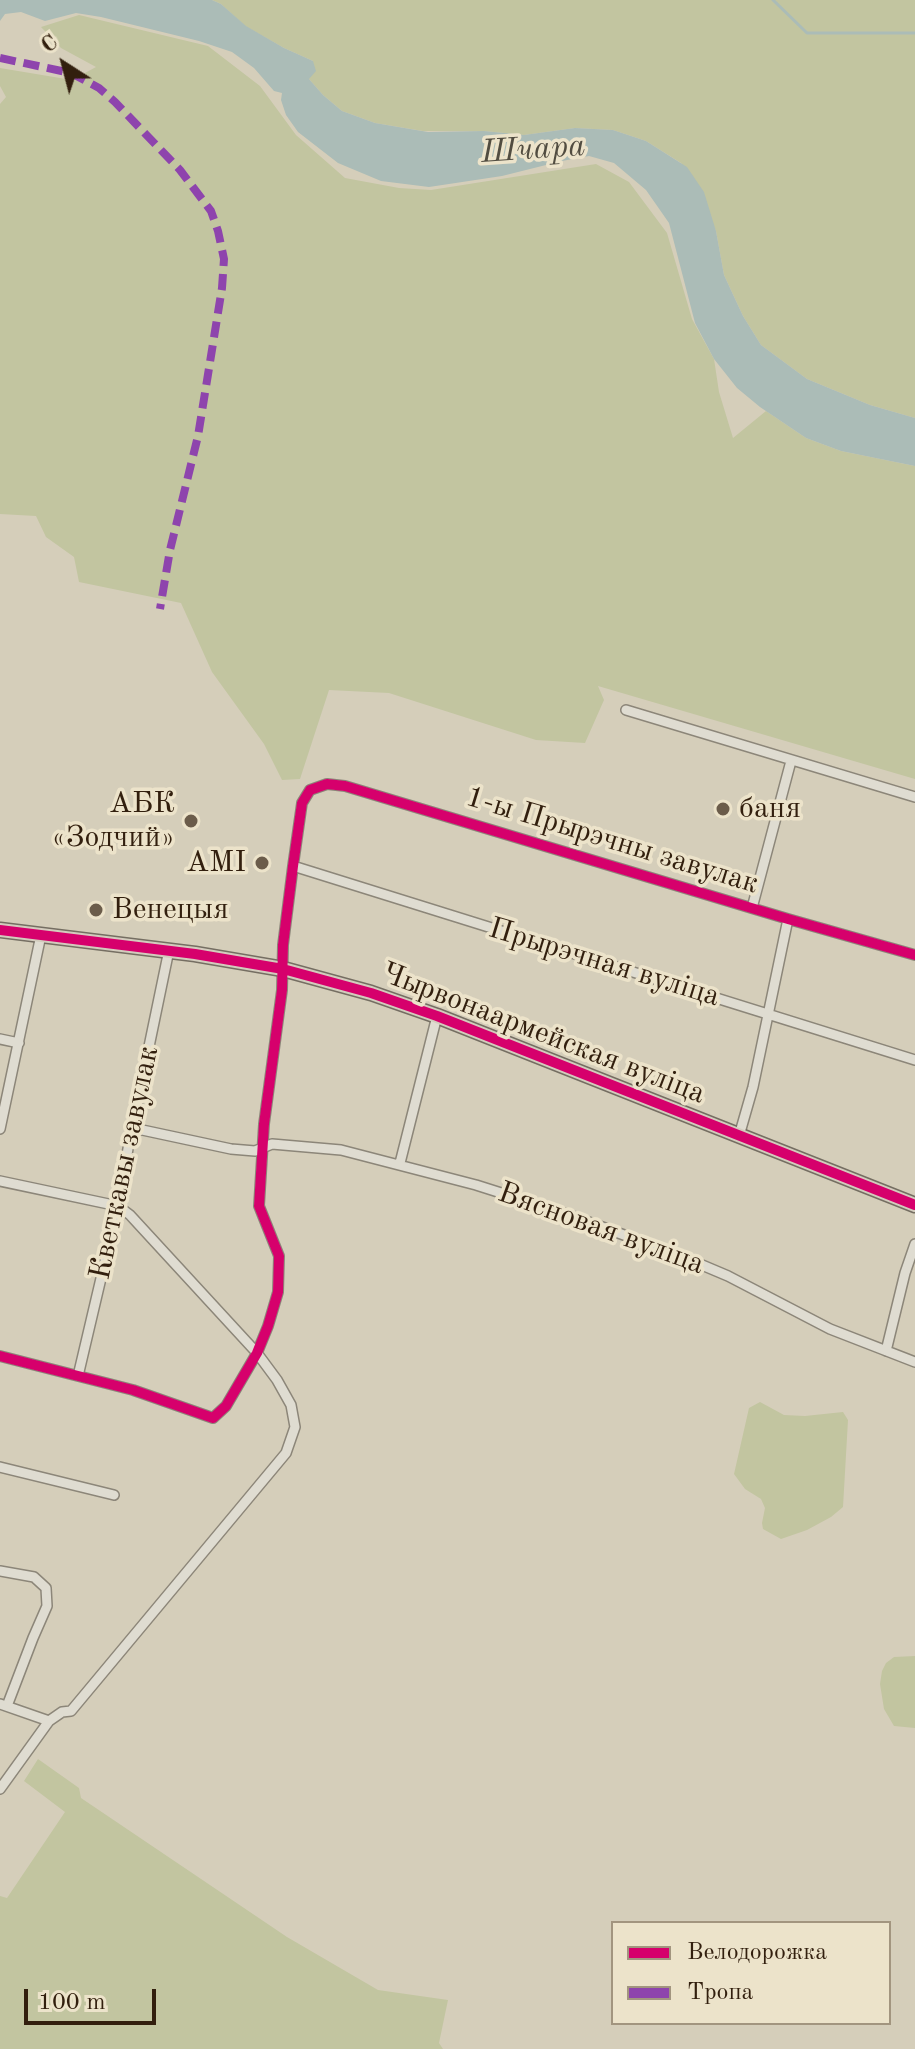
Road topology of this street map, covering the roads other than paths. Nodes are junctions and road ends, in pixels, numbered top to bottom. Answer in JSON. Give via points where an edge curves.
{"nodes":[{"id":1,"x":626,"y":710,"type":"dead end"},
{"id":2,"x":791,"y":761,"type":"junction"},
{"id":3,"x":915,"y":797,"type":"edge"},
{"id":4,"x":293,"y":866,"type":"junction"},
{"id":5,"x":752,"y":908,"type":"junction"},
{"id":6,"x":788,"y":919,"type":"junction"},
{"id":7,"x":0,"y":930,"type":"edge"},
{"id":8,"x":41,"y":935,"type":"junction"},
{"id":9,"x":169,"y":950,"type":"junction"},
{"id":10,"x":915,"y":955,"type":"edge"},
{"id":11,"x":283,"y":969,"type":"junction"},
{"id":12,"x":769,"y":1014,"type":"junction"},
{"id":13,"x":437,"y":1016,"type":"junction"},
{"id":14,"x":0,"y":1039,"type":"edge"},
{"id":15,"x":19,"y":1043,"type":"junction"},
{"id":16,"x":915,"y":1060,"type":"edge"},
{"id":17,"x":133,"y":1128,"type":"junction"},
{"id":18,"x":0,"y":1129,"type":"edge"},
{"id":19,"x":739,"y":1136,"type":"junction"},
{"id":20,"x":268,"y":1145,"type":"junction"},
{"id":21,"x":400,"y":1163,"type":"junction"},
{"id":22,"x":0,"y":1181,"type":"edge"},
{"id":23,"x":915,"y":1205,"type":"edge"},
{"id":24,"x":118,"y":1206,"type":"junction"},
{"id":25,"x":915,"y":1244,"type":"edge"},
{"id":26,"x":886,"y":1351,"type":"junction"},
{"id":27,"x":257,"y":1353,"type":"junction"},
{"id":28,"x":0,"y":1356,"type":"edge"},
{"id":29,"x":915,"y":1362,"type":"edge"},
{"id":30,"x":78,"y":1376,"type":"junction"},
{"id":31,"x":0,"y":1467,"type":"edge"},
{"id":32,"x":114,"y":1495,"type":"dead end"},
{"id":33,"x":0,"y":1571,"type":"edge"},
{"id":34,"x":4,"y":1705,"type":"edge"},
{"id":35,"x":49,"y":1721,"type":"junction"},
{"id":36,"x":0,"y":1789,"type":"edge"}],
"edges":[{"from":1,"to":2,"type":"street"},
{"from":2,"to":3,"type":"street"},
{"from":2,"to":5,"type":"street"},
{"from":4,"to":5,"type":"street","name":"1-ы Прырэчны завулак","via":[[302,803],[310,790],[327,784]]},
{"from":4,"to":11,"type":"street"},
{"from":4,"to":12,"type":"street","name":"Прырэчная вуліца"},
{"from":5,"to":6,"type":"street","name":"1-ы Прырэчны завулак"},
{"from":6,"to":10,"type":"street","name":"1-ы Прырэчны завулак"},
{"from":6,"to":12,"type":"street"},
{"from":7,"to":8,"type":"highway","name":"Чырвонаармейская вуліца"},
{"from":8,"to":9,"type":"highway","name":"Чырвонаармейская вуліца"},
{"from":8,"to":15,"type":"street"},
{"from":9,"to":11,"type":"highway","name":"Чырвонаармейская вуліца"},
{"from":9,"to":17,"type":"street","name":"Кветкавы завулак"},
{"from":11,"to":13,"type":"highway","name":"Чырвонаармейская вуліца"},
{"from":11,"to":20,"type":"street","via":[[264,1124]]},
{"from":12,"to":16,"type":"street","name":"Прырэчная вуліца"},
{"from":12,"to":19,"type":"street"},
{"from":13,"to":19,"type":"highway","name":"Чырвонаармейская вуліца"},
{"from":13,"to":21,"type":"street"},
{"from":14,"to":15,"type":"street"},
{"from":15,"to":18,"type":"street"},
{"from":17,"to":20,"type":"street","name":"Вясновая вуліца","via":[[231,1149],[255,1151]]},
{"from":17,"to":24,"type":"street","name":"Кветкавы завулак"},
{"from":19,"to":23,"type":"highway","name":"Чырвонаармейская вуліца"},
{"from":20,"to":21,"type":"street","name":"Вясновая вуліца","via":[[341,1150]]},
{"from":20,"to":27,"type":"street","via":[[259,1206],[279,1256],[278,1292]]},
{"from":21,"to":26,"type":"street","name":"Вясновая вуліца","via":[[676,1254]]},
{"from":22,"to":24,"type":"street"},
{"from":24,"to":27,"type":"street"},
{"from":24,"to":30,"type":"street","name":"Кветкавы завулак"},
{"from":25,"to":26,"type":"street"},
{"from":26,"to":29,"type":"street","name":"Вясновая вуліца"},
{"from":27,"to":30,"type":"street","via":[[226,1406],[213,1418]]},
{"from":27,"to":35,"type":"street","via":[[291,1405],[295,1427],[286,1453],[71,1711]]},
{"from":28,"to":30,"type":"street"},
{"from":31,"to":32,"type":"street"},
{"from":33,"to":34,"type":"street","via":[[34,1577],[46,1588],[47,1606]]},
{"from":34,"to":35,"type":"street"},
{"from":35,"to":36,"type":"street"}]}
